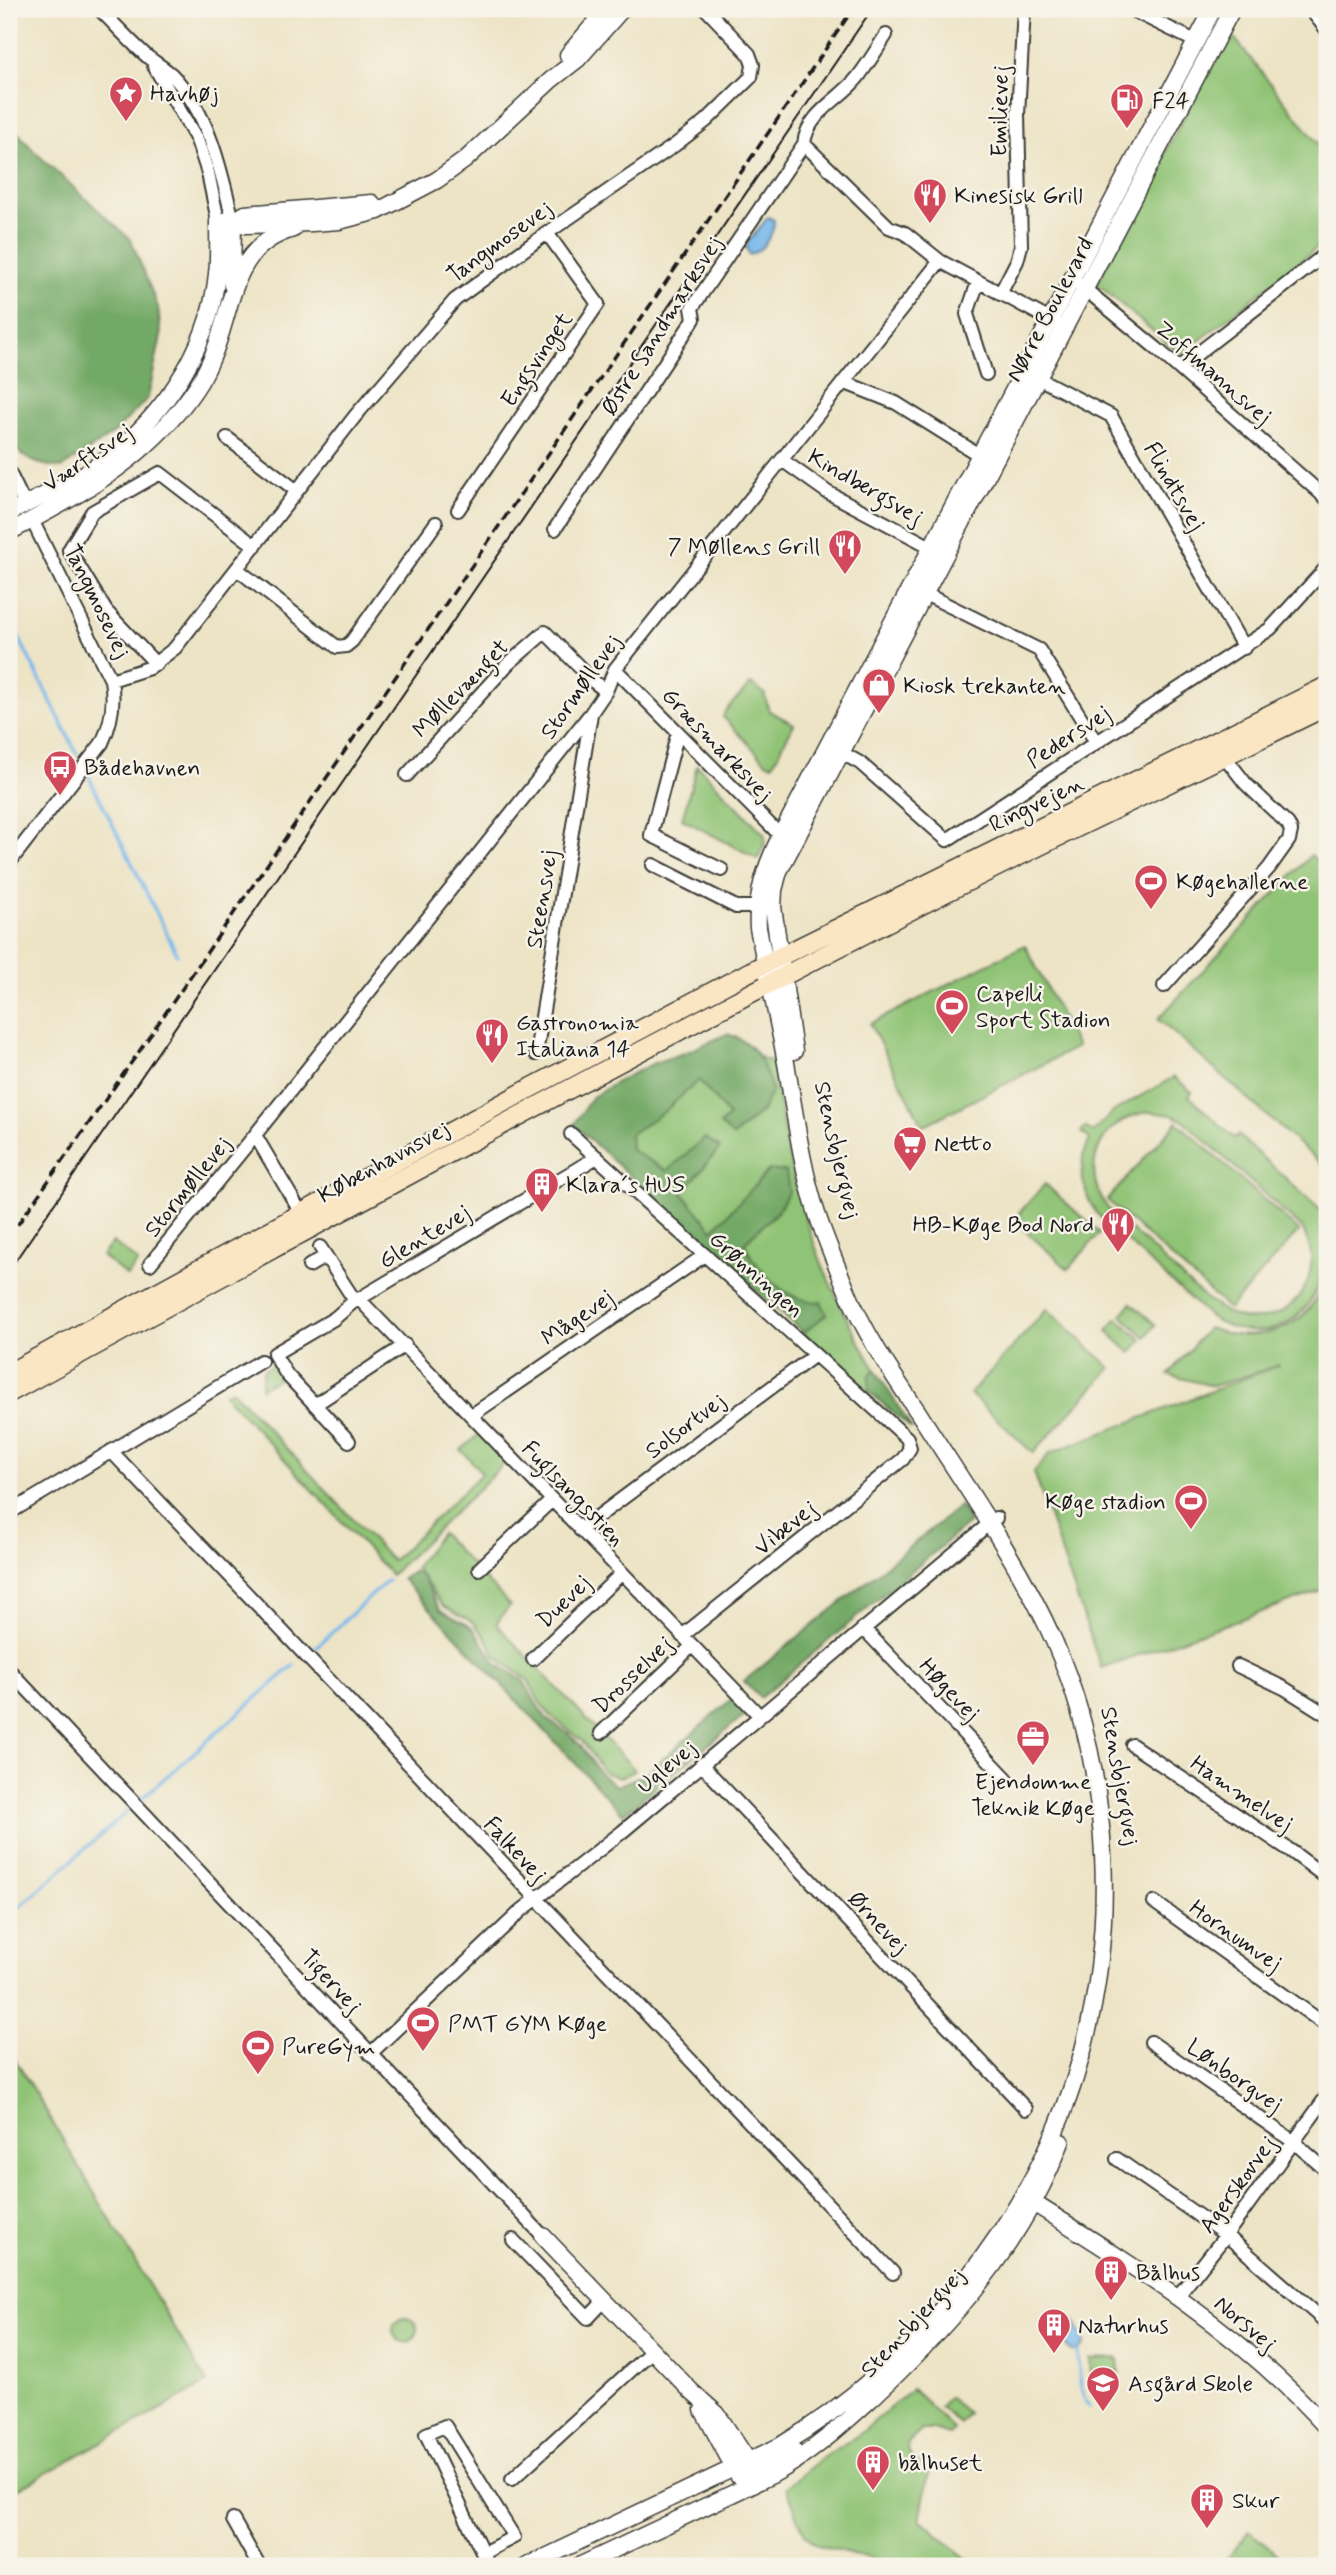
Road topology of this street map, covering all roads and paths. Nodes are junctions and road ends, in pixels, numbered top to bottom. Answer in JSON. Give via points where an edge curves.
{"nodes":[{"id":1,"x":99,"y":9,"type":"edge"},
{"id":2,"x":607,"y":9,"type":"edge"},
{"id":3,"x":622,"y":9,"type":"edge"},
{"id":4,"x":706,"y":9,"type":"edge"},
{"id":5,"x":1024,"y":9,"type":"edge"},
{"id":6,"x":1130,"y":9,"type":"edge"},
{"id":7,"x":1213,"y":9,"type":"edge"},
{"id":8,"x":1232,"y":9,"type":"edge"},
{"id":9,"x":1318,"y":12,"type":"edge"},
{"id":10,"x":1327,"y":30,"type":"edge"},
{"id":11,"x":886,"y":35,"type":"dead end"},
{"id":12,"x":1195,"y":41,"type":"junction"},
{"id":13,"x":551,"y":80,"type":"junction"},
{"id":14,"x":804,"y":144,"type":"junction"},
{"id":15,"x":408,"y":194,"type":"junction"},
{"id":16,"x":225,"y":221,"type":"junction"},
{"id":17,"x":312,"y":223,"type":"junction"},
{"id":18,"x":547,"y":233,"type":"junction"},
{"id":19,"x":1326,"y":255,"type":"edge"},
{"id":20,"x":940,"y":261,"type":"junction"},
{"id":21,"x":978,"y":282,"type":"junction"},
{"id":22,"x":1078,"y":284,"type":"junction"},
{"id":23,"x":231,"y":294,"type":"junction"},
{"id":24,"x":1000,"y":294,"type":"junction"},
{"id":25,"x":1050,"y":319,"type":"junction"},
{"id":26,"x":1065,"y":327,"type":"junction"},
{"id":27,"x":1179,"y":368,"type":"junction"},
{"id":28,"x":986,"y":374,"type":"dead end"},
{"id":29,"x":1038,"y":378,"type":"junction"},
{"id":30,"x":843,"y":382,"type":"junction"},
{"id":31,"x":227,"y":438,"type":"dead end"},
{"id":32,"x":979,"y":455,"type":"junction"},
{"id":33,"x":782,"y":460,"type":"junction"},
{"id":34,"x":9,"y":472,"type":"edge"},
{"id":35,"x":297,"y":491,"type":"junction"},
{"id":36,"x":1327,"y":499,"type":"edge"},
{"id":37,"x":458,"y":510,"type":"dead end"},
{"id":38,"x":28,"y":512,"type":"junction"},
{"id":39,"x":9,"y":513,"type":"edge"},
{"id":40,"x":436,"y":523,"type":"dead end"},
{"id":41,"x":555,"y":529,"type":"dead end"},
{"id":42,"x":9,"y":532,"type":"edge"},
{"id":43,"x":255,"y":545,"type":"junction"},
{"id":44,"x":931,"y":547,"type":"junction"},
{"id":45,"x":1327,"y":567,"type":"edge"},
{"id":46,"x":237,"y":569,"type":"junction"},
{"id":47,"x":917,"y":590,"type":"junction"},
{"id":48,"x":1244,"y":648,"type":"junction"},
{"id":49,"x":156,"y":664,"type":"junction"},
{"id":50,"x":615,"y":669,"type":"junction"},
{"id":51,"x":111,"y":680,"type":"junction"},
{"id":52,"x":1327,"y":686,"type":"edge"},
{"id":53,"x":606,"y":691,"type":"junction"},
{"id":54,"x":1327,"y":706,"type":"edge"},
{"id":55,"x":591,"y":713,"type":"junction"},
{"id":56,"x":678,"y":732,"type":"junction"},
{"id":57,"x":1096,"y":742,"type":"junction"},
{"id":58,"x":566,"y":745,"type":"junction"},
{"id":59,"x":834,"y":748,"type":"junction"},
{"id":60,"x":1220,"y":750,"type":"junction"},
{"id":61,"x":586,"y":752,"type":"junction"},
{"id":62,"x":407,"y":775,"type":"dead end"},
{"id":63,"x":786,"y":841,"type":"junction"},
{"id":64,"x":9,"y":863,"type":"edge"},
{"id":65,"x":653,"y":865,"type":"dead end"},
{"id":66,"x":722,"y":870,"type":"dead end"},
{"id":67,"x":757,"y":907,"type":"junction"},
{"id":68,"x":773,"y":960,"type":"junction"},
{"id":69,"x":776,"y":980,"type":"junction"},
{"id":70,"x":1164,"y":986,"type":"dead end"},
{"id":71,"x":537,"y":1054,"type":"dead end"},
{"id":72,"x":570,"y":1134,"type":"dead end"},
{"id":73,"x":255,"y":1135,"type":"junction"},
{"id":74,"x":597,"y":1157,"type":"junction"},
{"id":75,"x":301,"y":1213,"type":"junction"},
{"id":76,"x":705,"y":1255,"type":"junction"},
{"id":77,"x":150,"y":1264,"type":"dead end"},
{"id":78,"x":309,"y":1266,"type":"dead end"},
{"id":79,"x":357,"y":1300,"type":"junction"},
{"id":80,"x":405,"y":1345,"type":"junction"},
{"id":81,"x":815,"y":1355,"type":"junction"},
{"id":82,"x":261,"y":1361,"type":"dead end"},
{"id":83,"x":9,"y":1373,"type":"edge"},
{"id":84,"x":9,"y":1393,"type":"edge"},
{"id":85,"x":316,"y":1404,"type":"junction"},
{"id":86,"x":472,"y":1415,"type":"junction"},
{"id":87,"x":349,"y":1441,"type":"dead end"},
{"id":88,"x":910,"y":1448,"type":"joint"},
{"id":89,"x":111,"y":1451,"type":"junction"},
{"id":90,"x":552,"y":1500,"type":"junction"},
{"id":91,"x":9,"y":1513,"type":"edge"},
{"id":92,"x":992,"y":1521,"type":"junction"},
{"id":93,"x":580,"y":1530,"type":"junction"},
{"id":94,"x":479,"y":1569,"type":"dead end"},
{"id":95,"x":622,"y":1573,"type":"junction"},
{"id":96,"x":863,"y":1628,"type":"junction"},
{"id":97,"x":682,"y":1636,"type":"junction"},
{"id":98,"x":692,"y":1646,"type":"junction"},
{"id":99,"x":533,"y":1659,"type":"dead end"},
{"id":100,"x":1238,"y":1665,"type":"dead end"},
{"id":101,"x":9,"y":1670,"type":"edge"},
{"id":102,"x":759,"y":1715,"type":"junction"},
{"id":103,"x":1327,"y":1715,"type":"edge"},
{"id":104,"x":601,"y":1733,"type":"dead end"},
{"id":105,"x":1132,"y":1745,"type":"dead end"},
{"id":106,"x":701,"y":1764,"type":"junction"},
{"id":107,"x":1006,"y":1779,"type":"dead end"},
{"id":108,"x":1327,"y":1878,"type":"edge"},
{"id":109,"x":536,"y":1900,"type":"junction"},
{"id":110,"x":1154,"y":1902,"type":"dead end"},
{"id":111,"x":1327,"y":2025,"type":"edge"},
{"id":112,"x":1152,"y":2042,"type":"dead end"},
{"id":113,"x":369,"y":2054,"type":"junction"},
{"id":114,"x":1327,"y":2096,"type":"edge"},
{"id":115,"x":1026,"y":2109,"type":"dead end"},
{"id":116,"x":1294,"y":2142,"type":"junction"},
{"id":117,"x":1117,"y":2159,"type":"dead end"},
{"id":118,"x":1327,"y":2171,"type":"edge"},
{"id":119,"x":1027,"y":2199,"type":"junction"},
{"id":120,"x":1226,"y":2235,"type":"junction"},
{"id":121,"x":543,"y":2236,"type":"joint"},
{"id":122,"x":513,"y":2240,"type":"dead end"},
{"id":123,"x":893,"y":2273,"type":"dead end"},
{"id":124,"x":1178,"y":2296,"type":"junction"},
{"id":125,"x":604,"y":2301,"type":"junction"},
{"id":126,"x":1327,"y":2323,"type":"edge"},
{"id":127,"x":652,"y":2351,"type":"junction"},
{"id":128,"x":1327,"y":2428,"type":"edge"},
{"id":129,"x":747,"y":2475,"type":"junction"},
{"id":130,"x":512,"y":2479,"type":"dead end"},
{"id":131,"x":233,"y":2520,"type":"dead end"},
{"id":132,"x":483,"y":2553,"type":"junction"},
{"id":133,"x":259,"y":2566,"type":"edge"},
{"id":134,"x":489,"y":2566,"type":"edge"},
{"id":135,"x":527,"y":2566,"type":"edge"},
{"id":136,"x":579,"y":2566,"type":"edge"}],
"edges":[{"from":1,"to":16,"type":"street","via":[[190,98],[221,170]]},
{"from":2,"to":13,"type":"street","name":"Værftsvej"},
{"from":3,"to":13,"type":"street","name":"Værftsvej","via":[[578,59]]},
{"from":4,"to":18,"type":"street","name":"Tangmosevej","via":[[748,54],[754,69],[751,77],[675,145]]},
{"from":5,"to":24,"type":"street","name":"Emilievej","via":[[1017,114],[1021,246]]},
{"from":6,"to":12,"type":"street"},
{"from":7,"to":12,"type":"street","name":"Nørre Boulevard"},
{"from":8,"to":22,"type":"street","name":"Nørre Boulevard"},
{"from":9,"to":10,"type":"street"},
{"from":11,"to":14,"type":"street","name":"Østre Sandmarksvej","via":[[857,79],[805,132]]},
{"from":12,"to":22,"type":"street","name":"Nørre Boulevard"},
{"from":13,"to":15,"type":"street","name":"Værftsvej","via":[[465,160]]},
{"from":14,"to":20,"type":"street","via":[[889,227],[905,233]]},
{"from":14,"to":41,"type":"street","name":"Østre Sandmarksvej","via":[[692,308],[694,320]]},
{"from":15,"to":16,"type":"street","name":"Værftsvej","via":[[345,207],[245,214]]},
{"from":15,"to":17,"type":"street","name":"Værftsvej","via":[[378,211]]},
{"from":16,"to":17,"type":"street","name":"Værftsvej","via":[[245,225]]},
{"from":16,"to":23,"type":"street","name":"Værftsvej"},
{"from":16,"to":38,"type":"street","name":"Værftsvej","via":[[205,324],[187,368],[134,436]]},
{"from":17,"to":23,"type":"street","name":"Værftsvej","via":[[280,232],[258,246]]},
{"from":18,"to":35,"type":"street","name":"Tangmosevej","via":[[455,300]]},
{"from":18,"to":37,"type":"street","name":"Engsvinget","via":[[598,304]]},
{"from":19,"to":27,"type":"street"},
{"from":20,"to":21,"type":"street"},
{"from":20,"to":30,"type":"street","name":"Stormøllevej"},
{"from":21,"to":24,"type":"street"},
{"from":21,"to":28,"type":"street","via":[[967,314]]},
{"from":22,"to":25,"type":"street","name":"Nørre Boulevard"},
{"from":22,"to":26,"type":"street","name":"Nørre Boulevard"},
{"from":22,"to":27,"type":"street","name":"Zoffmannsvej"},
{"from":23,"to":38,"type":"street","name":"Værftsvej","via":[[210,363],[173,418],[143,450],[98,482]]},
{"from":24,"to":25,"type":"street"},
{"from":25,"to":26,"type":"street"},
{"from":25,"to":32,"type":"street","name":"Nørre Boulevard"},
{"from":26,"to":29,"type":"street","name":"Nørre Boulevard"},
{"from":27,"to":36,"type":"street","name":"Zoffmannsvej"},
{"from":29,"to":47,"type":"street","name":"Nørre Boulevard"},
{"from":29,"to":48,"type":"street","name":"Flindtsvej","via":[[1111,416]]},
{"from":30,"to":32,"type":"street","via":[[896,403]]},
{"from":30,"to":33,"type":"street","name":"Stormøllevej"},
{"from":31,"to":35,"type":"street"},
{"from":32,"to":44,"type":"street","name":"Nørre Boulevard"},
{"from":33,"to":44,"type":"street","name":"Kindbergsvej","via":[[819,487]]},
{"from":33,"to":50,"type":"street","name":"Stormøllevej"},
{"from":34,"to":38,"type":"street"},
{"from":35,"to":43,"type":"street","name":"Tangmosevej"},
{"from":38,"to":39,"type":"street","name":"Værftsvej"},
{"from":38,"to":42,"type":"street","name":"Værftsvej"},
{"from":38,"to":51,"type":"street","name":"Tangmosevej"},
{"from":40,"to":46,"type":"street","via":[[352,641],[342,647]]},
{"from":43,"to":46,"type":"street","name":"Tangmosevej"},
{"from":43,"to":49,"type":"street","name":"Tangmosevej","via":[[160,473],[92,512],[69,550],[106,611]]},
{"from":44,"to":47,"type":"street","name":"Nørre Boulevard"},
{"from":45,"to":48,"type":"street","name":"Pedersvej","via":[[1270,629]]},
{"from":46,"to":49,"type":"street","name":"Tangmosevej","via":[[175,648]]},
{"from":47,"to":57,"type":"street","via":[[1039,650]]},
{"from":47,"to":59,"type":"street","name":"Nørre Boulevard"},
{"from":48,"to":57,"type":"street","name":"Pedersvej"},
{"from":49,"to":51,"type":"street","name":"Tangmosevej"},
{"from":50,"to":53,"type":"street","name":"Stormøllevej"},
{"from":50,"to":56,"type":"street","name":"Græsmarksvej"},
{"from":51,"to":64,"type":"street","name":"Tangmosevej","via":[[114,700],[102,743]]},
{"from":52,"to":60,"type":"main road","name":"Ringvejen"},
{"from":53,"to":55,"type":"street","name":"Stormøllevej"},
{"from":53,"to":62,"type":"street","name":"Møllevænget","via":[[545,632],[508,665]]},
{"from":54,"to":60,"type":"main road","name":"Ringvejen"},
{"from":55,"to":58,"type":"street","name":"Stormøllevej"},
{"from":55,"to":61,"type":"street","name":"Steensvej"},
{"from":56,"to":63,"type":"street","name":"Græsmarksvej"},
{"from":56,"to":66,"type":"street","via":[[651,835]]},
{"from":57,"to":59,"type":"street","name":"Pedersvej","via":[[947,840],[868,770]]},
{"from":58,"to":61,"type":"street"},
{"from":58,"to":73,"type":"street","name":"Stormøllevej"},
{"from":59,"to":63,"type":"street","name":"Nørre Boulevard"},
{"from":60,"to":68,"type":"main road","name":"Ringvejen"},
{"from":60,"to":69,"type":"main road","name":"Ringvejen"},
{"from":60,"to":70,"type":"street","via":[[1246,784],[1288,824],[1289,840],[1269,869]]},
{"from":61,"to":71,"type":"street","name":"Steensvej"},
{"from":63,"to":67,"type":"street","name":"Nørre Boulevard","via":[[761,881]]},
{"from":63,"to":68,"type":"street","name":"Nørre Boulevard","via":[[774,890]]},
{"from":65,"to":67,"type":"street","via":[[736,907]]},
{"from":67,"to":68,"type":"street","name":"Nørre Boulevard","via":[[758,928]]},
{"from":68,"to":69,"type":"street","name":"Stensbjergvej"},
{"from":68,"to":75,"type":"main road","name":"Københavnsvej"},
{"from":69,"to":84,"type":"main road","name":"Københavnsvej"},
{"from":69,"to":92,"type":"street","name":"Stensbjergvej","via":[[810,1152],[829,1221],[856,1288],[890,1351]]},
{"from":72,"to":74,"type":"street","name":"Grønningen"},
{"from":73,"to":75,"type":"street","name":"Stormøllevej"},
{"from":73,"to":77,"type":"street","name":"Stormøllevej"},
{"from":74,"to":76,"type":"street","name":"Grønningen"},
{"from":74,"to":79,"type":"street","name":"Glentevej"},
{"from":75,"to":83,"type":"main road","name":"Københavnsvej"},
{"from":76,"to":81,"type":"street","name":"Grønningen"},
{"from":76,"to":86,"type":"street","name":"Mågevej"},
{"from":78,"to":79,"type":"street","name":"Fuglsangsstien","via":[[323,1251]]},
{"from":79,"to":80,"type":"street","name":"Fuglsangsstien"},
{"from":79,"to":85,"type":"street","name":"Glentevej","via":[[274,1354],[287,1375]]},
{"from":80,"to":85,"type":"street"},
{"from":80,"to":86,"type":"street","name":"Fuglsangsstien"},
{"from":81,"to":88,"type":"street","name":"Grønningen","via":[[906,1438]]},
{"from":81,"to":93,"type":"street","name":"Solsortvej"},
{"from":82,"to":89,"type":"street"},
{"from":85,"to":87,"type":"street"},
{"from":86,"to":90,"type":"street","name":"Fuglsangsstien"},
{"from":88,"to":97,"type":"street","name":"Vibevej","via":[[903,1459]]},
{"from":89,"to":91,"type":"street"},
{"from":89,"to":109,"type":"street","name":"Falkevej"},
{"from":90,"to":93,"type":"street","name":"Fuglsangsstien"},
{"from":90,"to":94,"type":"street"},
{"from":92,"to":96,"type":"street","name":"Uglevej"},
{"from":92,"to":119,"type":"street","name":"Stensbjergvej","via":[[1034,1580],[1084,1697],[1107,1797],[1112,1863],[1111,1926],[1094,2042],[1056,2154]]},
{"from":93,"to":95,"type":"street","name":"Fuglsangsstien"},
{"from":95,"to":97,"type":"street","name":"Fuglsangsstien"},
{"from":95,"to":99,"type":"street","name":"Duevej"},
{"from":96,"to":102,"type":"street","name":"Uglevej"},
{"from":96,"to":107,"type":"street","name":"Høgevej"},
{"from":97,"to":98,"type":"street","name":"Fuglsangsstien"},
{"from":98,"to":102,"type":"street","name":"Fuglsangsstien"},
{"from":98,"to":104,"type":"street","name":"Drosselvej"},
{"from":100,"to":103,"type":"street"},
{"from":101,"to":113,"type":"street","name":"Tigervej"},
{"from":102,"to":106,"type":"street","name":"Uglevej"},
{"from":105,"to":108,"type":"street","name":"Hammelvej"},
{"from":106,"to":109,"type":"street","name":"Uglevej"},
{"from":106,"to":115,"type":"street","name":"Ørnevej"},
{"from":109,"to":113,"type":"street","name":"Uglevej"},
{"from":109,"to":123,"type":"street","name":"Falkevej"},
{"from":110,"to":111,"type":"street","name":"Hornumvej"},
{"from":112,"to":116,"type":"street","name":"Lønborgvej"},
{"from":113,"to":121,"type":"street","name":"Tigervej"},
{"from":114,"to":116,"type":"street","name":"Agerskovvej"},
{"from":116,"to":118,"type":"street","name":"Lønborgvej"},
{"from":116,"to":120,"type":"street","name":"Agerskovvej"},
{"from":117,"to":120,"type":"street"},
{"from":119,"to":124,"type":"street","name":"Norsvej"},
{"from":119,"to":129,"type":"street","name":"Stensbjergvej","via":[[941,2311],[882,2371]]},
{"from":119,"to":129,"type":"street","name":"Stensbjergvej","via":[[982,2281],[951,2320],[825,2441],[794,2463]]},
{"from":120,"to":124,"type":"street","name":"Agerskovvej"},
{"from":120,"to":126,"type":"street"},
{"from":121,"to":125,"type":"street","name":"Tigervej"},
{"from":122,"to":125,"type":"street","via":[[588,2318]]},
{"from":124,"to":128,"type":"street","name":"Norsvej","via":[[1245,2349]]},
{"from":125,"to":127,"type":"street","name":"Tigervej"},
{"from":127,"to":129,"type":"street","name":"Tigervej","via":[[717,2414]]},
{"from":127,"to":130,"type":"street"},
{"from":129,"to":135,"type":"street","name":"Stensbjergvej"},
{"from":129,"to":136,"type":"street","name":"Stensbjergvej"},
{"from":131,"to":133,"type":"street"},
{"from":132,"to":132,"type":"street","via":[[514,2537],[445,2426],[426,2434]]},
{"from":132,"to":134,"type":"street"}]}
